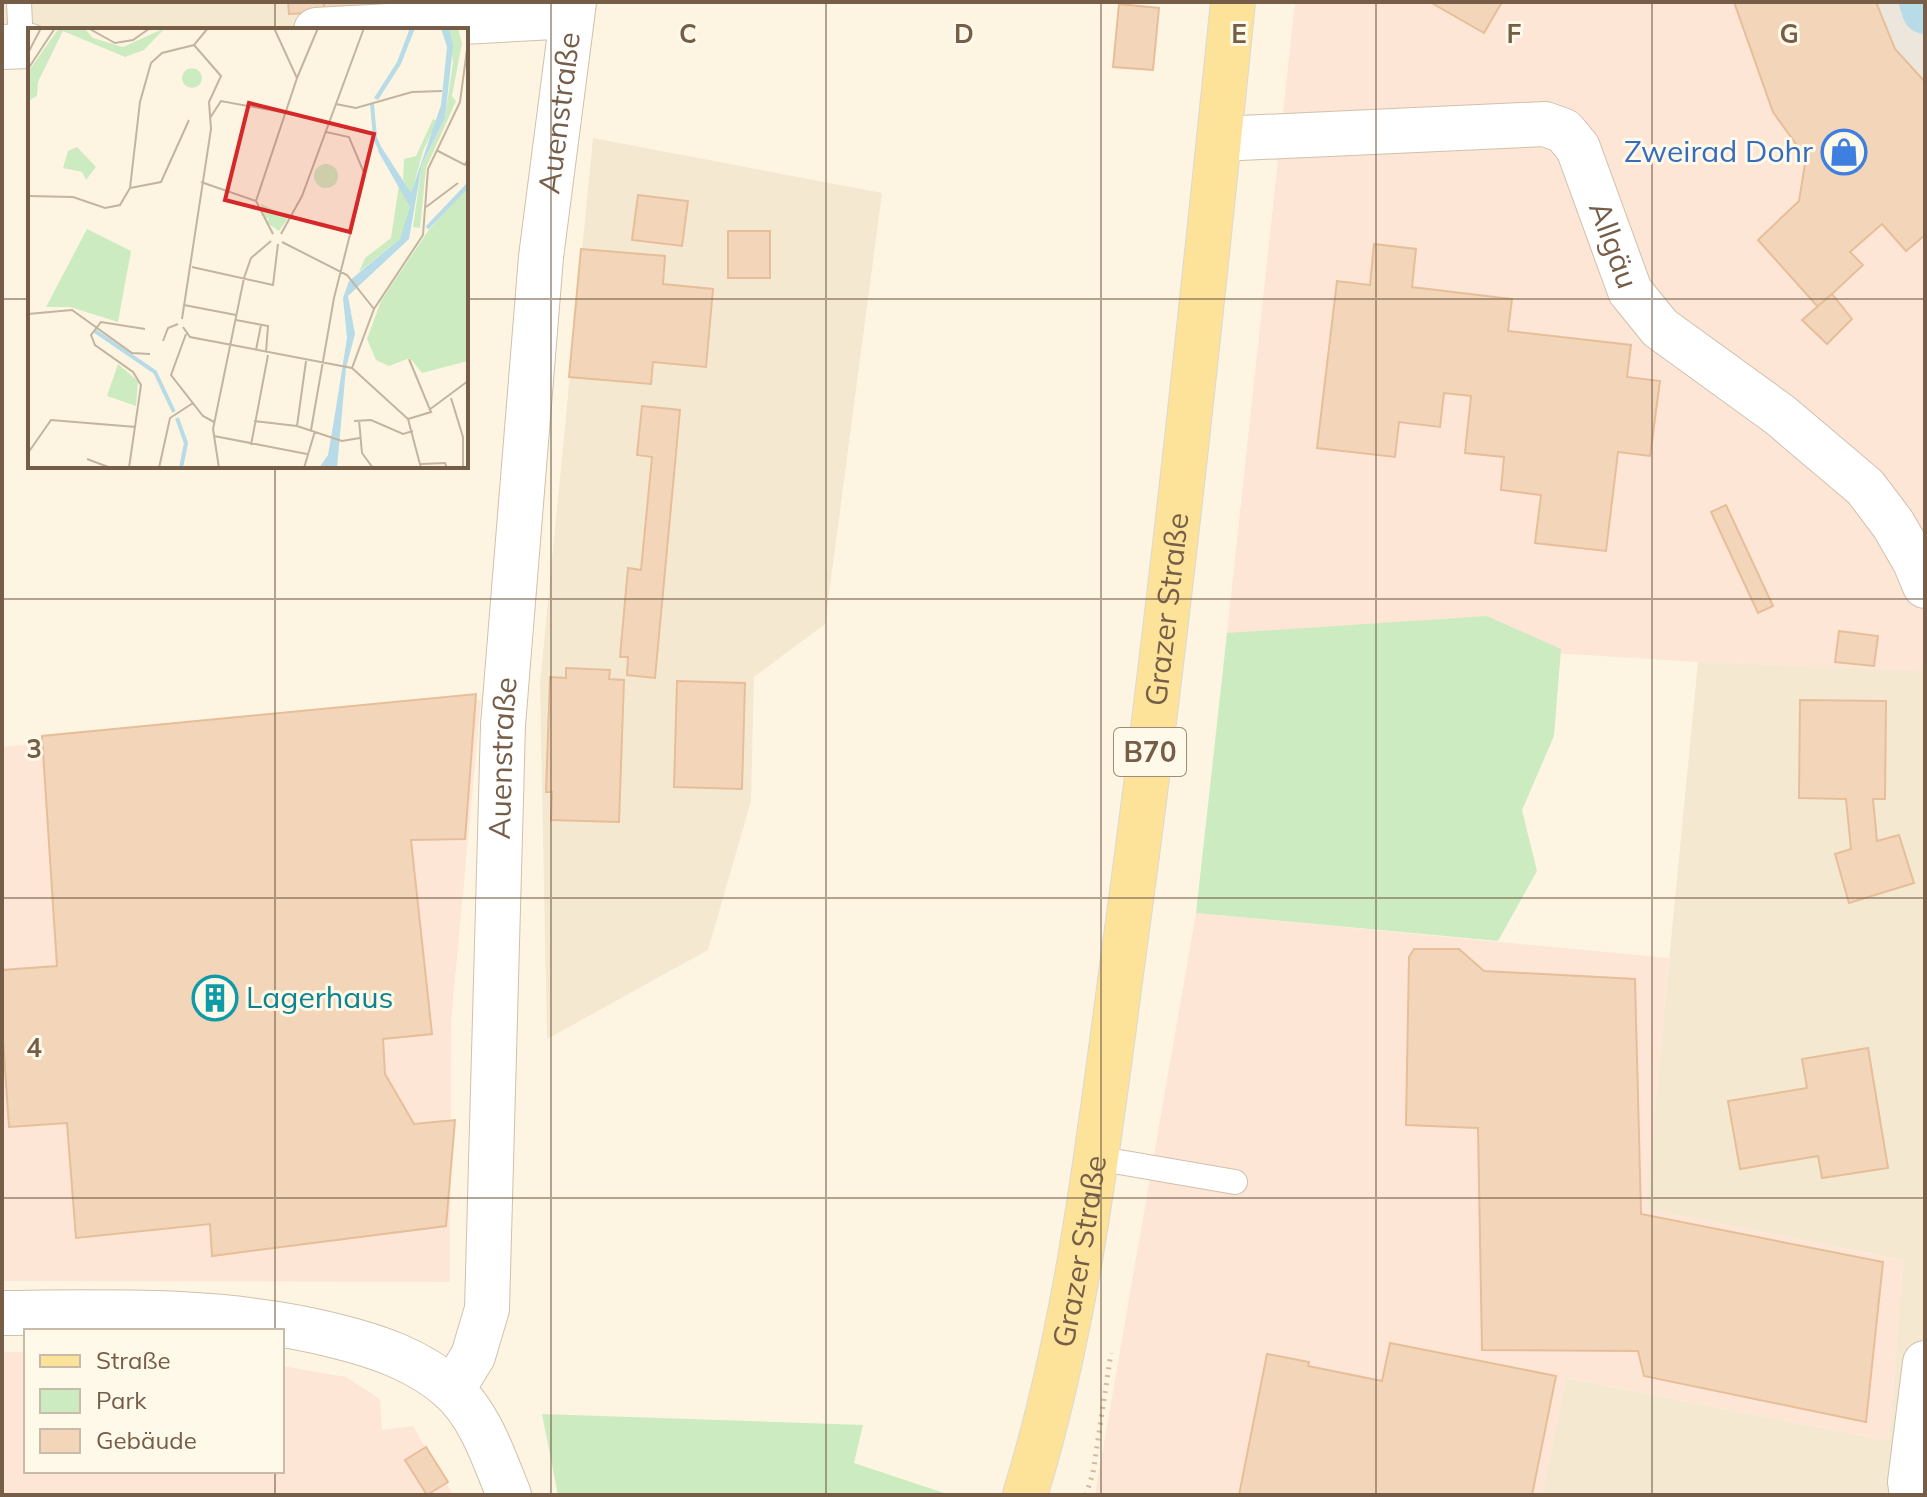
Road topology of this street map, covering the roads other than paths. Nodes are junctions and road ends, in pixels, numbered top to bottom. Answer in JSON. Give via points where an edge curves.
{"nodes":[{"id":1,"x":19,"y":2,"type":"edge"},
{"id":2,"x":1233,"y":2,"type":"edge"},
{"id":3,"x":573,"y":9,"type":"edge"},
{"id":4,"x":340,"y":28,"type":"edge"},
{"id":5,"x":18,"y":46,"type":"edge"},
{"id":6,"x":1219,"y":139,"type":"junction"},
{"id":7,"x":1925,"y":586,"type":"edge"},
{"id":8,"x":1096,"y":1158,"type":"junction"},
{"id":9,"x":1235,"y":1182,"type":"dead end"},
{"id":10,"x":2,"y":1313,"type":"edge"},
{"id":11,"x":1925,"y":1363,"type":"edge"},
{"id":12,"x":452,"y":1390,"type":"junction"},
{"id":13,"x":509,"y":1495,"type":"edge"},
{"id":14,"x":1025,"y":1495,"type":"edge"},
{"id":15,"x":1912,"y":1495,"type":"edge"}],
"edges":[{"from":1,"to":5,"type":"lane"},
{"from":2,"to":6,"type":"main road","name":"Grazer Straße","number":"B70"},
{"from":3,"to":4,"type":"street"},
{"from":3,"to":12,"type":"street","name":"Auenstraße","via":[[541,257],[503,725],[487,1309],[473,1356]]},
{"from":6,"to":7,"type":"street","name":"Allgäu","via":[[1545,124],[1564,131],[1578,148],[1630,291],[1660,328],[1780,415],[1865,487],[1893,524]]},
{"from":6,"to":8,"type":"main road","name":"Grazer Straße","number":"B70","via":[[1144,807]]},
{"from":8,"to":9,"type":"lane"},
{"from":8,"to":14,"type":"main road","name":"Grazer Straße","number":"B70","via":[[1066,1330]]},
{"from":10,"to":12,"type":"street","via":[[169,1311],[288,1324],[369,1344],[417,1364]]},
{"from":11,"to":15,"type":"street"},
{"from":12,"to":13,"type":"street","via":[[484,1434]]}]}
